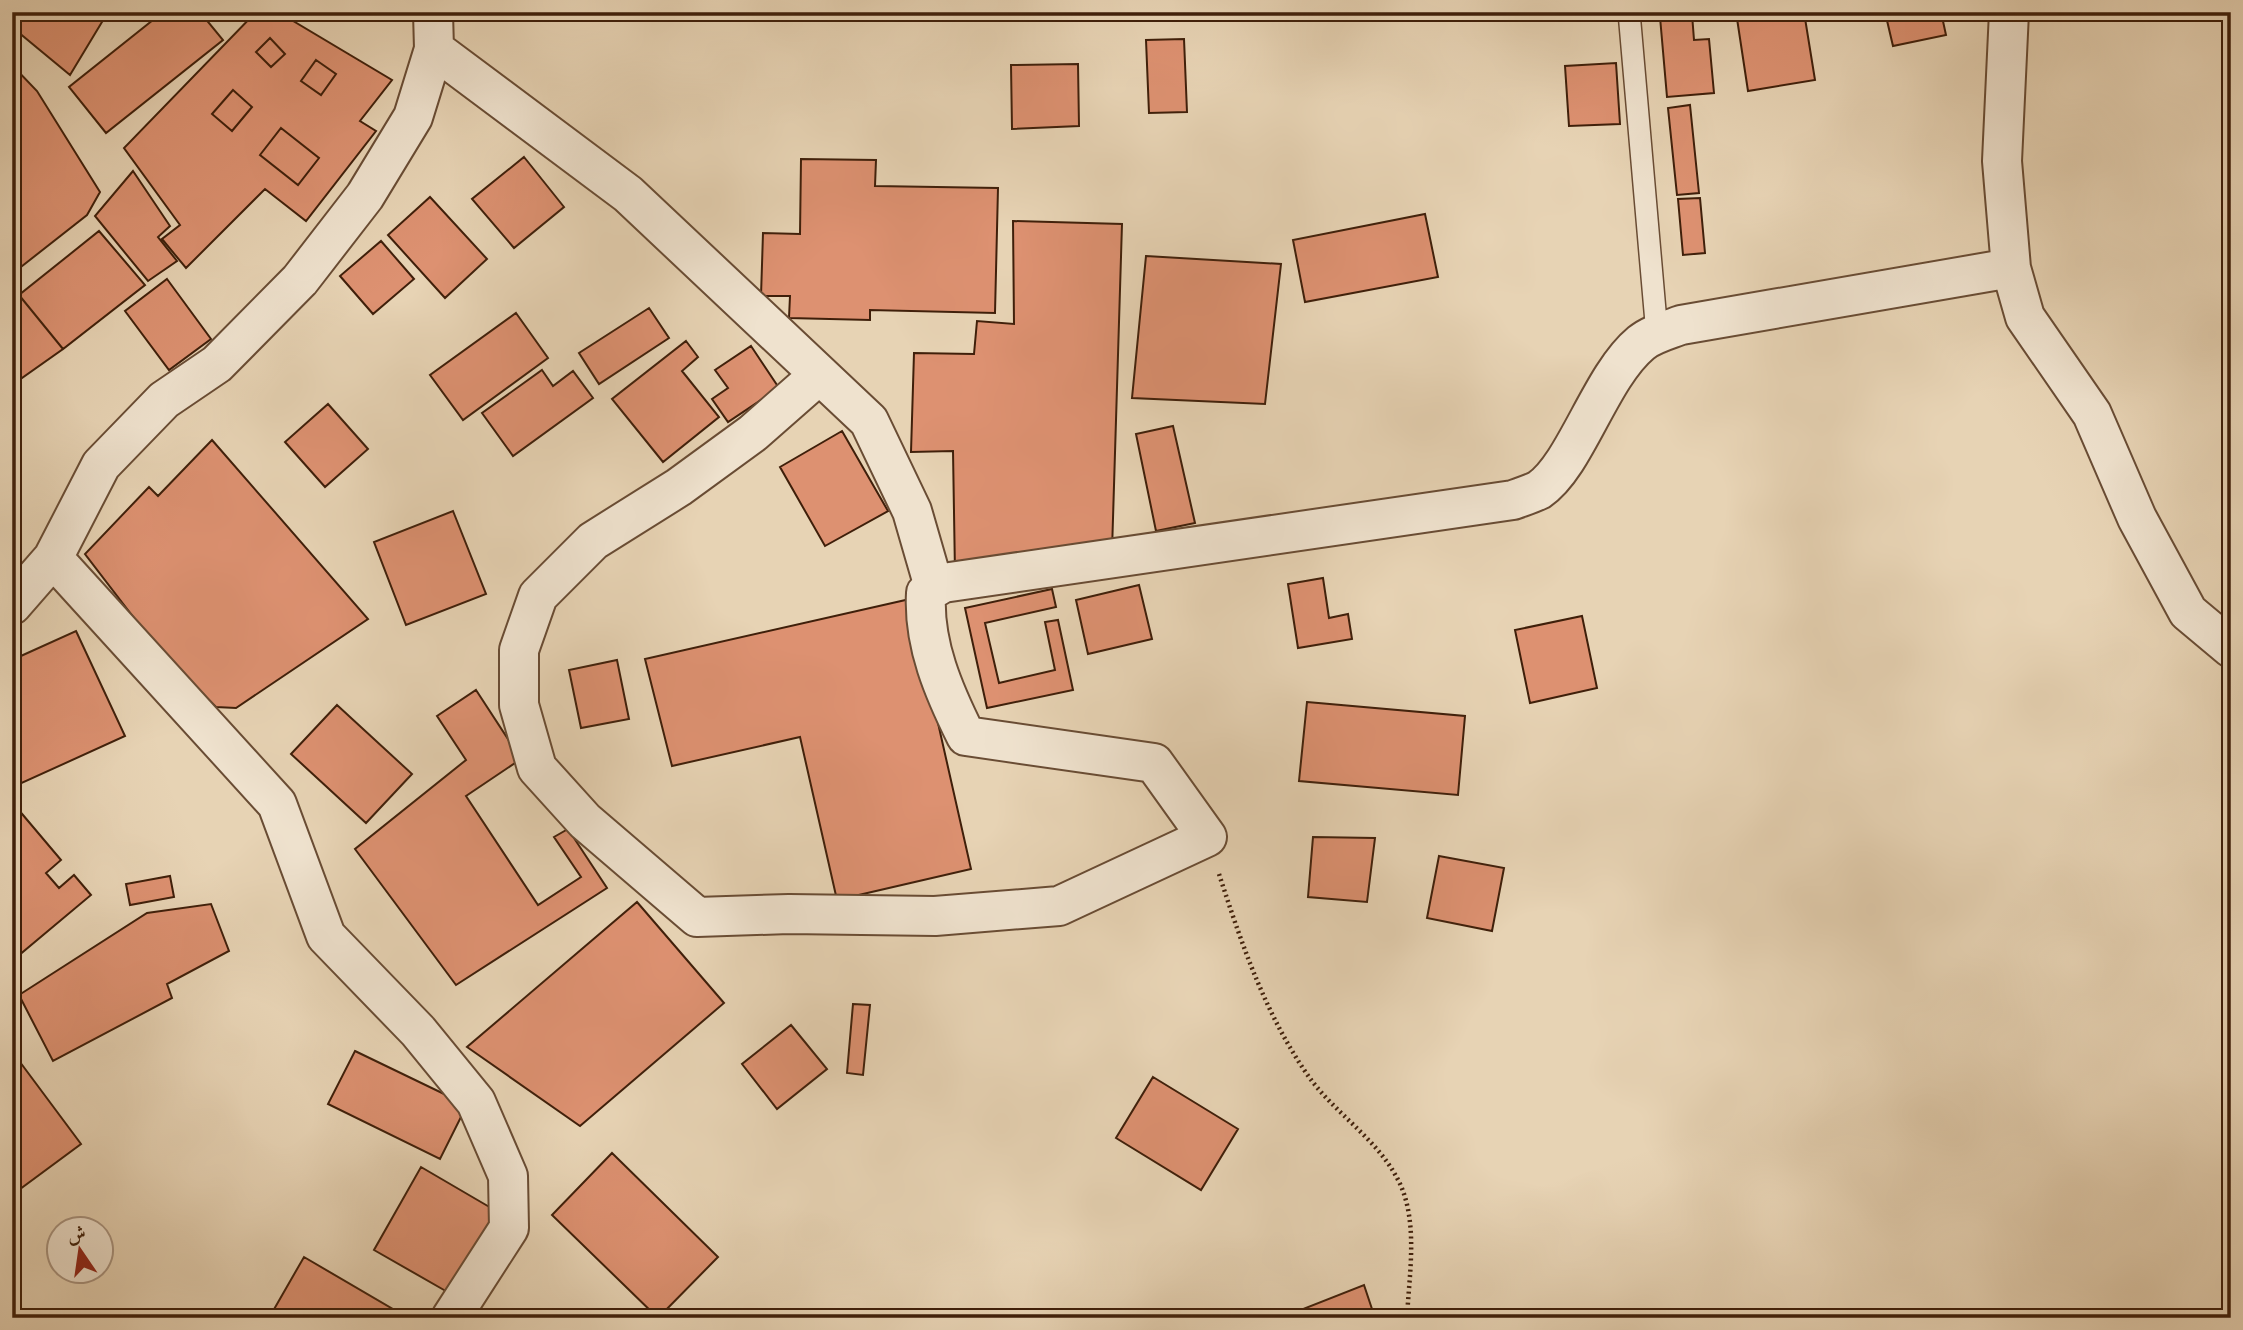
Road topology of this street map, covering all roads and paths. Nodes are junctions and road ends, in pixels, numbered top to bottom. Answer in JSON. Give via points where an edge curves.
{"nodes":[{"id":1,"x":1629,"y":12,"type":"edge"},
{"id":2,"x":2009,"y":12,"type":"edge"},
{"id":3,"x":433,"y":31,"type":"edge"},
{"id":4,"x":2011,"y":268,"type":"junction"},
{"id":5,"x":1657,"y":334,"type":"junction"},
{"id":6,"x":819,"y":375,"type":"junction"},
{"id":7,"x":53,"y":558,"type":"junction"},
{"id":8,"x":934,"y":587,"type":"junction"},
{"id":9,"x":12,"y":604,"type":"edge"},
{"id":10,"x":2231,"y":648,"type":"edge"},
{"id":11,"x":1207,"y":837,"type":"junction"},
{"id":12,"x":451,"y":1318,"type":"edge"},
{"id":13,"x":1407,"y":1318,"type":"edge"}],
"edges":[{"from":1,"to":5,"type":"lane"},
{"from":2,"to":4,"type":"street","via":[[2002,161]]},
{"from":3,"to":6,"type":"street","via":[[628,194]]},
{"from":3,"to":7,"type":"street","via":[[413,117],[365,196],[300,280],[217,364],[164,400],[101,465]]},
{"from":4,"to":5,"type":"street","via":[[1681,325]]},
{"from":4,"to":10,"type":"street","via":[[2025,317],[2092,414],[2137,518],[2188,612]]},
{"from":5,"to":8,"type":"street","via":[[1641,344],[1604,390],[1560,466],[1540,489],[1514,500]]},
{"from":6,"to":8,"type":"street","via":[[869,421],[912,510]]},
{"from":6,"to":11,"type":"street","via":[[753,433],[593,541],[538,596],[519,650],[519,705],[537,768],[585,821],[696,916],[936,916],[1059,906]]},
{"from":7,"to":9,"type":"street"},
{"from":7,"to":12,"type":"street","via":[[277,803],[326,936],[418,1031],[476,1102],[509,1176],[509,1228]]},
{"from":8,"to":11,"type":"street","via":[[926,593],[925,608],[931,649],[966,736],[1154,763]]},
{"from":11,"to":13,"type":"path","via":[[1242,944],[1277,1025],[1311,1079],[1377,1148],[1401,1186],[1410,1220]]}]}
